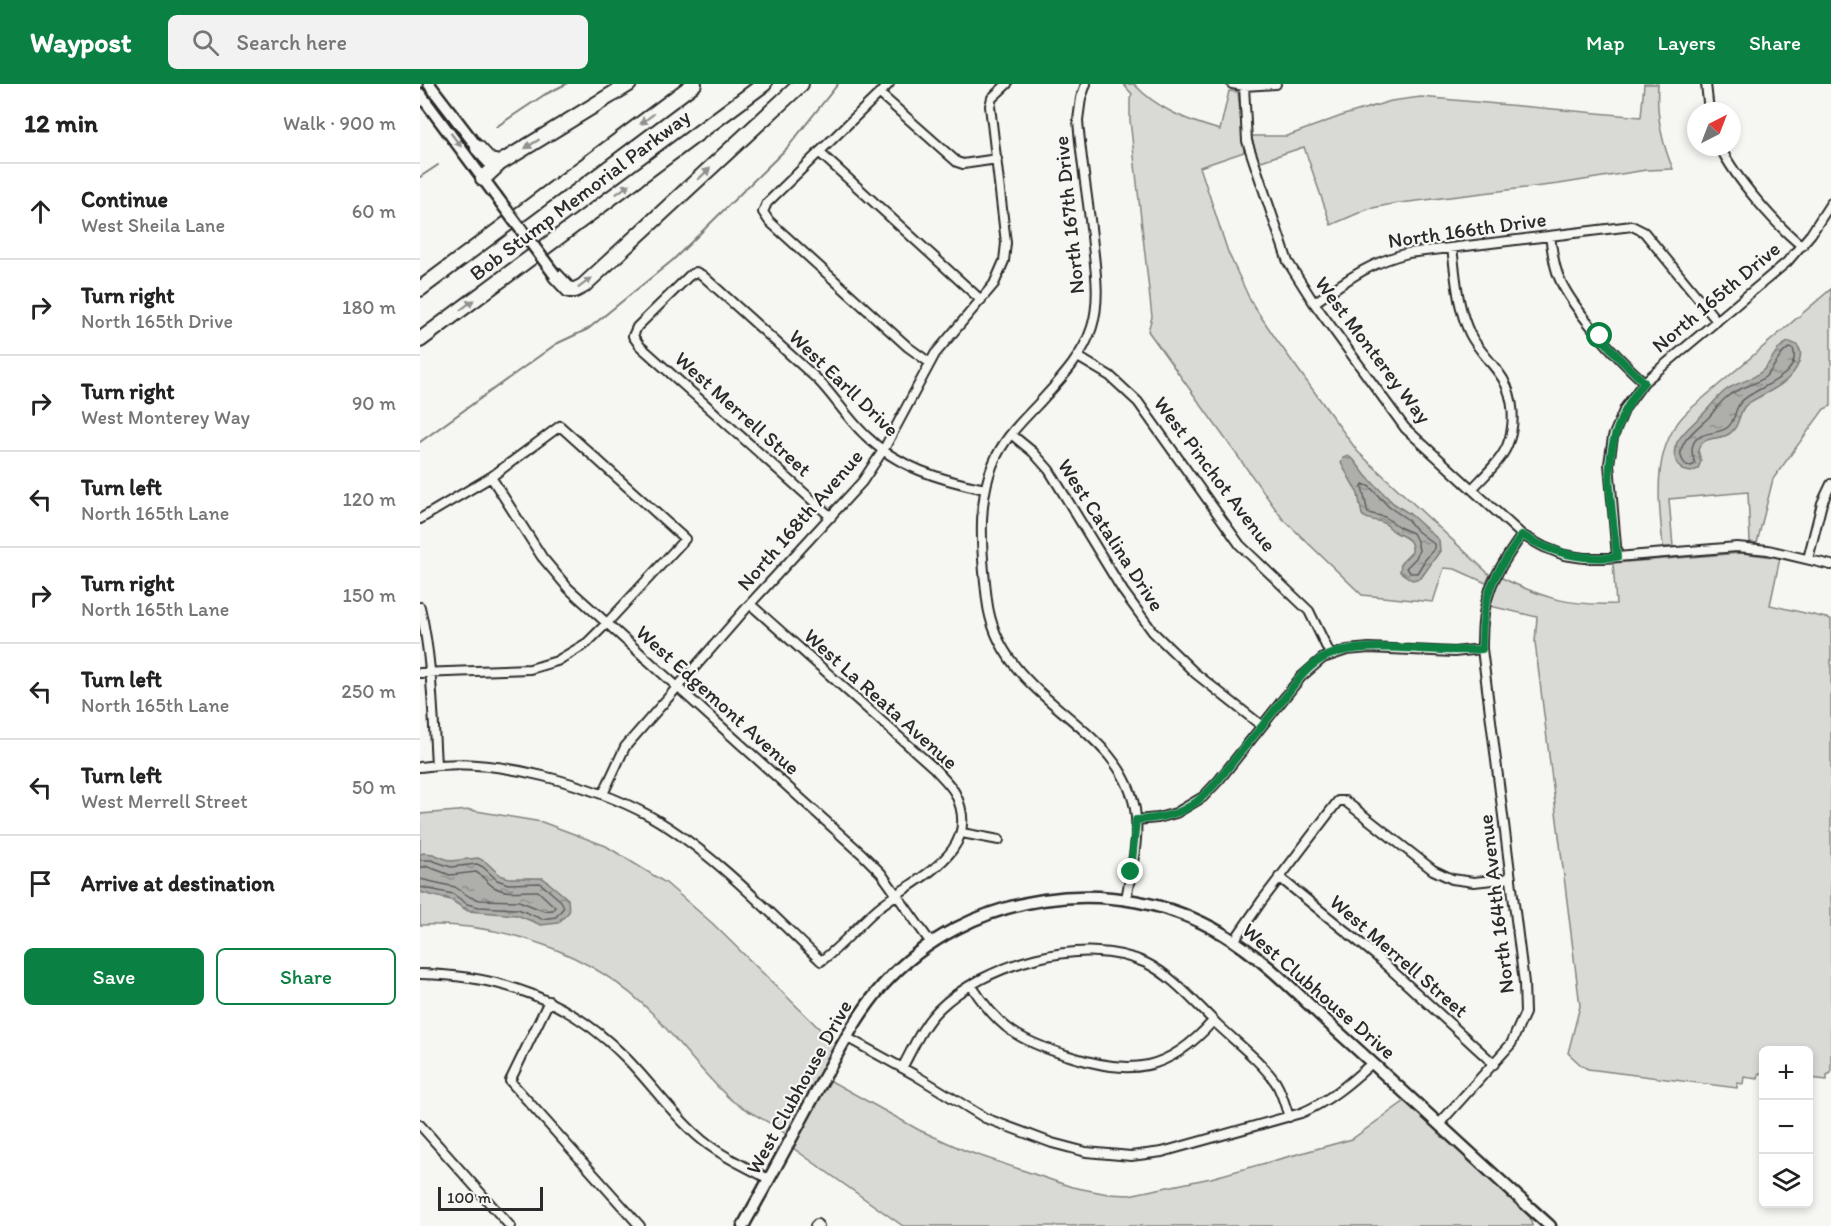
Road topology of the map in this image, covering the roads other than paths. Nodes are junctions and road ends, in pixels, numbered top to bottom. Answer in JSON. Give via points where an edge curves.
{"nodes":[{"id":1,"x":429,"y":84,"type":"edge"},
{"id":2,"x":629,"y":84,"type":"edge"},
{"id":3,"x":694,"y":84,"type":"edge"},
{"id":4,"x":764,"y":84,"type":"edge"},
{"id":5,"x":801,"y":84,"type":"edge"},
{"id":6,"x":889,"y":84,"type":"edge"},
{"id":7,"x":1007,"y":84,"type":"edge"},
{"id":8,"x":1086,"y":84,"type":"edge"},
{"id":9,"x":1232,"y":84,"type":"edge"},
{"id":10,"x":1276,"y":84,"type":"edge"},
{"id":11,"x":1706,"y":84,"type":"edge"},
{"id":12,"x":1244,"y":86,"type":"junction"},
{"id":13,"x":879,"y":93,"type":"junction"},
{"id":14,"x":420,"y":94,"type":"edge"},
{"id":15,"x":1708,"y":102,"type":"edge"},
{"id":16,"x":478,"y":148,"type":"joint"},
{"id":17,"x":819,"y":152,"type":"junction"},
{"id":18,"x":1726,"y":156,"type":"edge"},
{"id":19,"x":997,"y":159,"type":"junction"},
{"id":20,"x":500,"y":163,"type":"junction"},
{"id":21,"x":483,"y":178,"type":"junction"},
{"id":22,"x":1831,"y":202,"type":"edge"},
{"id":23,"x":1550,"y":236,"type":"junction"},
{"id":24,"x":1802,"y":246,"type":"junction"},
{"id":25,"x":1452,"y":248,"type":"junction"},
{"id":26,"x":696,"y":272,"type":"joint"},
{"id":27,"x":555,"y":275,"type":"joint"},
{"id":28,"x":420,"y":289,"type":"edge"},
{"id":29,"x":981,"y":300,"type":"junction"},
{"id":30,"x":1314,"y":303,"type":"junction"},
{"id":31,"x":1717,"y":321,"type":"junction"},
{"id":32,"x":420,"y":340,"type":"edge"},
{"id":33,"x":1078,"y":357,"type":"junction"},
{"id":34,"x":930,"y":363,"type":"junction"},
{"id":35,"x":1644,"y":382,"type":"junction"},
{"id":36,"x":1011,"y":434,"type":"junction"},
{"id":37,"x":884,"y":450,"type":"junction"},
{"id":38,"x":490,"y":477,"type":"junction"},
{"id":39,"x":1831,"y":484,"type":"edge"},
{"id":40,"x":985,"y":489,"type":"junction"},
{"id":41,"x":1472,"y":489,"type":"junction"},
{"id":42,"x":831,"y":517,"type":"junction"},
{"id":43,"x":420,"y":519,"type":"edge"},
{"id":44,"x":1522,"y":535,"type":"junction"},
{"id":45,"x":1617,"y":557,"type":"junction"},
{"id":46,"x":1808,"y":559,"type":"junction"},
{"id":47,"x":1831,"y":565,"type":"edge"},
{"id":48,"x":750,"y":604,"type":"junction"},
{"id":49,"x":420,"y":607,"type":"edge"},
{"id":50,"x":606,"y":624,"type":"junction"},
{"id":51,"x":1482,"y":649,"type":"junction"},
{"id":52,"x":1330,"y":654,"type":"junction"},
{"id":53,"x":430,"y":672,"type":"junction"},
{"id":54,"x":420,"y":674,"type":"edge"},
{"id":55,"x":677,"y":686,"type":"junction"},
{"id":56,"x":1262,"y":726,"type":"junction"},
{"id":57,"x":436,"y":765,"type":"junction"},
{"id":58,"x":420,"y":767,"type":"edge"},
{"id":59,"x":603,"y":794,"type":"junction"},
{"id":60,"x":1136,"y":820,"type":"junction"},
{"id":61,"x":962,"y":833,"type":"junction"},
{"id":62,"x":999,"y":840,"type":"dead end"},
{"id":63,"x":1279,"y":878,"type":"junction"},
{"id":64,"x":1511,"y":878,"type":"junction"},
{"id":65,"x":898,"y":895,"type":"junction"},
{"id":66,"x":1126,"y":899,"type":"junction"},
{"id":67,"x":1234,"y":941,"type":"junction"},
{"id":68,"x":931,"y":943,"type":"junction"},
{"id":69,"x":420,"y":974,"type":"edge"},
{"id":70,"x":970,"y":985,"type":"junction"},
{"id":71,"x":549,"y":1001,"type":"junction"},
{"id":72,"x":1214,"y":1021,"type":"junction"},
{"id":73,"x":846,"y":1037,"type":"junction"},
{"id":74,"x":1372,"y":1063,"type":"junction"},
{"id":75,"x":1494,"y":1064,"type":"junction"},
{"id":76,"x":902,"y":1068,"type":"junction"},
{"id":77,"x":1288,"y":1117,"type":"junction"},
{"id":78,"x":1439,"y":1124,"type":"junction"},
{"id":79,"x":420,"y":1125,"type":"edge"},
{"id":80,"x":769,"y":1179,"type":"junction"},
{"id":81,"x":1546,"y":1225,"type":"edge"},
{"id":82,"x":510,"y":1226,"type":"edge"},
{"id":83,"x":640,"y":1226,"type":"edge"},
{"id":84,"x":743,"y":1226,"type":"edge"}],
"edges":[{"from":1,"to":16,"type":"street"},
{"from":2,"to":20,"type":"highway","one_way":true},
{"from":3,"to":28,"type":"highway","name":"Bob Stump Memorial Parkway","one_way":true},
{"from":32,"to":4,"type":"highway","name":"Bob Stump Memorial Parkway","one_way":true},
{"from":27,"to":5,"type":"highway","one_way":true,"via":[[569,290],[583,286]]},
{"from":6,"to":13,"type":"street"},
{"from":7,"to":19,"type":"street","name":"North 168th Avenue","via":[[990,103]]},
{"from":8,"to":33,"type":"street","name":"North 167th Drive","via":[[1078,120],[1096,296],[1093,325]]},
{"from":9,"to":12,"type":"street"},
{"from":10,"to":12,"type":"street"},
{"from":11,"to":15,"type":"street"},
{"from":12,"to":30,"type":"street","name":"West Monterey Way","via":[[1248,146],[1288,262]]},
{"from":13,"to":17,"type":"street"},
{"from":13,"to":19,"type":"street","via":[[957,162]]},
{"from":14,"to":21,"type":"street","one_way":true},
{"from":16,"to":20,"type":"highway","via":[[490,161]]},
{"from":17,"to":29,"type":"street"},
{"from":17,"to":34,"type":"street","via":[[767,203],[763,212]]},
{"from":18,"to":24,"type":"street","via":[[1780,226]]},
{"from":19,"to":29,"type":"street","name":"North 168th Avenue","via":[[1005,252],[998,277]]},
{"from":20,"to":21,"type":"highway"},
{"from":21,"to":27,"type":"street","bridge":true},
{"from":22,"to":24,"type":"street","name":"North 165th Drive"},
{"from":23,"to":25,"type":"street","name":"North 166th Drive"},
{"from":23,"to":31,"type":"street","name":"North 166th Drive","via":[[1638,227]]},
{"from":23,"to":35,"type":"street","via":[[1557,274],[1566,292]]},
{"from":24,"to":31,"type":"street","name":"North 165th Drive"},
{"from":25,"to":30,"type":"street","name":"North 166th Drive","via":[[1386,258]]},
{"from":25,"to":41,"type":"street","via":[[1464,320],[1503,379],[1513,413],[1507,446]]},
{"from":26,"to":37,"type":"street","name":"West Earll Drive","via":[[817,379],[864,434]]},
{"from":26,"to":42,"type":"street","name":"West Merrell Street","via":[[637,327],[633,336]]},
{"from":29,"to":34,"type":"street","name":"North 168th Avenue"},
{"from":30,"to":41,"type":"street","name":"West Monterey Way","via":[[1405,428]]},
{"from":31,"to":35,"type":"street","name":"North 165th Drive"},
{"from":33,"to":36,"type":"street","name":"North 167th Drive"},
{"from":33,"to":52,"type":"street","name":"West Pinchot Avenue","via":[[1110,376],[1134,397],[1240,545],[1309,611]]},
{"from":34,"to":37,"type":"street","name":"North 168th Avenue"},
{"from":35,"to":45,"type":"street","name":"North 165th Drive","via":[[1620,419],[1610,454]]},
{"from":36,"to":40,"type":"street","name":"North 167th Drive","via":[[993,462]]},
{"from":36,"to":56,"type":"street","name":"West Catalina Drive","via":[[1049,470],[1123,591],[1153,632],[1195,673]]},
{"from":37,"to":40,"type":"street","name":"West Earll Drive","via":[[931,476]]},
{"from":37,"to":42,"type":"street","name":"North 168th Avenue"},
{"from":38,"to":43,"type":"street"},
{"from":38,"to":50,"type":"street","name":"West Edgemont Avenue","via":[[542,557]]},
{"from":38,"to":50,"type":"street","via":[[560,426],[685,539]]},
{"from":39,"to":46,"type":"street"},
{"from":40,"to":60,"type":"street","via":[[982,524],[987,600],[1000,645],[1026,679],[1116,764],[1130,792]]},
{"from":41,"to":44,"type":"street","name":"West Monterey Way"},
{"from":42,"to":48,"type":"street","name":"North 168th Avenue"},
{"from":44,"to":45,"type":"street","name":"West Monterey Way","via":[[1564,555]]},
{"from":44,"to":51,"type":"street","name":"North 164th Avenue","via":[[1489,589]]},
{"from":45,"to":46,"type":"street","name":"West Monterey Way","via":[[1737,547]]},
{"from":46,"to":47,"type":"street","name":"West Monterey Way"},
{"from":48,"to":55,"type":"street","name":"North 168th Avenue"},
{"from":48,"to":61,"type":"street","name":"West La Reata Avenue","via":[[934,768],[954,790],[962,813]]},
{"from":49,"to":53,"type":"street"},
{"from":50,"to":53,"type":"street","via":[[587,643],[557,661],[530,669]]},
{"from":50,"to":55,"type":"street","name":"West Edgemont Avenue"},
{"from":51,"to":52,"type":"street","via":[[1454,652],[1356,648]]},
{"from":51,"to":64,"type":"street","name":"North 164th Avenue"},
{"from":52,"to":56,"type":"street","via":[[1305,672]]},
{"from":53,"to":54,"type":"street"},
{"from":53,"to":57,"type":"street"},
{"from":55,"to":59,"type":"street","name":"North 168th Avenue","via":[[625,747]]},
{"from":55,"to":65,"type":"street","name":"West Edgemont Avenue","via":[[862,854]]},
{"from":56,"to":60,"type":"street","via":[[1211,789],[1194,803],[1167,816]]},
{"from":57,"to":58,"type":"street"},
{"from":57,"to":59,"type":"street","via":[[515,770]]},
{"from":59,"to":65,"type":"street","via":[[650,816],[684,840],[728,874],[821,961]]},
{"from":60,"to":66,"type":"street"},
{"from":61,"to":62,"type":"street"},
{"from":61,"to":65,"type":"street","via":[[951,853]]},
{"from":63,"to":64,"type":"street","via":[[1338,801],[1345,801],[1433,870],[1452,879],[1473,882]]},
{"from":63,"to":67,"type":"street"},
{"from":63,"to":75,"type":"street","name":"West Merrell Street","via":[[1376,955]]},
{"from":64,"to":75,"type":"street","name":"North 164th Avenue","via":[[1526,1000],[1511,1044]]},
{"from":65,"to":68,"type":"street","name":"West Edgemont Avenue"},
{"from":66,"to":67,"type":"street","name":"West Clubhouse Drive","via":[[1186,916]]},
{"from":66,"to":68,"type":"street","name":"West Clubhouse Drive","via":[[1091,896],[1035,901],[981,917]]},
{"from":67,"to":74,"type":"street","name":"West Clubhouse Drive"},
{"from":68,"to":73,"type":"street","name":"West Clubhouse Drive","via":[[885,982]]},
{"from":69,"to":71,"type":"street","via":[[485,979]]},
{"from":70,"to":72,"type":"street","via":[[1009,966],[1044,957],[1083,953],[1119,956],[1155,968]]},
{"from":70,"to":72,"type":"street","via":[[990,1013],[1023,1039],[1108,1067],[1134,1068],[1173,1056]]},
{"from":70,"to":76,"type":"street","via":[[929,1020]]},
{"from":71,"to":80,"type":"street","via":[[612,1044],[703,1140]]},
{"from":71,"to":83,"type":"street","via":[[510,1081]]},
{"from":72,"to":77,"type":"street","via":[[1270,1075],[1281,1092]]},
{"from":73,"to":76,"type":"street"},
{"from":73,"to":80,"type":"street","name":"West Clubhouse Drive"},
{"from":74,"to":77,"type":"street","via":[[1319,1105]]},
{"from":74,"to":78,"type":"street","name":"West Clubhouse Drive"},
{"from":75,"to":78,"type":"street","name":"North 164th Avenue"},
{"from":76,"to":77,"type":"street","via":[[985,1118],[1052,1143],[1102,1154],[1162,1152]]},
{"from":78,"to":81,"type":"street","name":"West Clubhouse Drive"},
{"from":79,"to":82,"type":"street"},
{"from":80,"to":84,"type":"street","name":"West Clubhouse Drive"}]}
